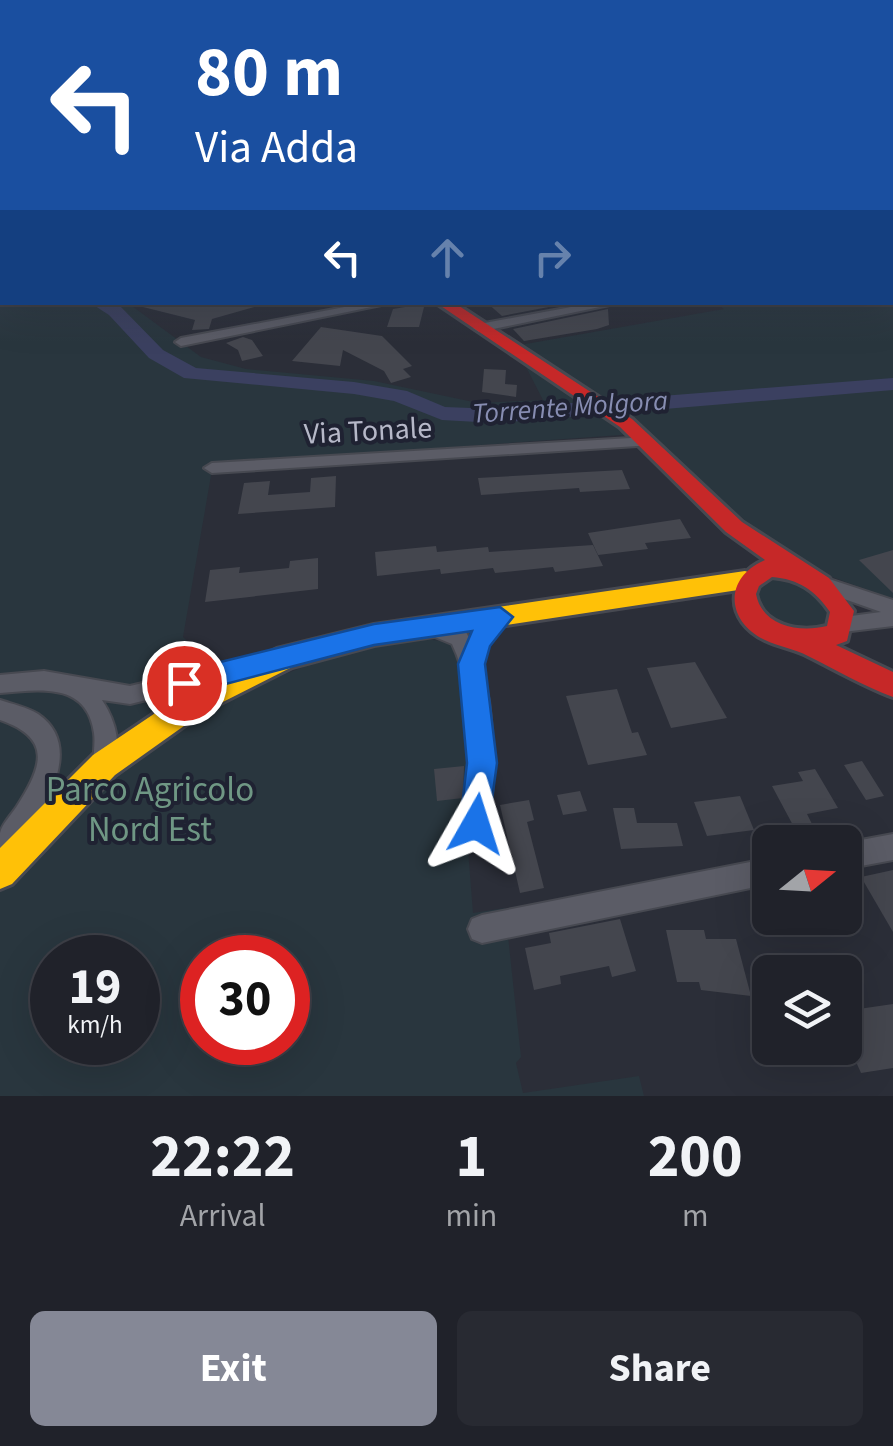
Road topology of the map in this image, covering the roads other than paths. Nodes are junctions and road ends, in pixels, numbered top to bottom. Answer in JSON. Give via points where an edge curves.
{"nodes":[{"id":1,"x":376,"y":305,"type":"edge"},
{"id":2,"x":446,"y":305,"type":"edge"},
{"id":3,"x":603,"y":305,"type":"edge"},
{"id":4,"x":480,"y":328,"type":"junction"},
{"id":5,"x":181,"y":342,"type":"dead end"},
{"id":6,"x":648,"y":442,"type":"junction"},
{"id":7,"x":212,"y":468,"type":"dead end"},
{"id":8,"x":734,"y":528,"type":"junction"},
{"id":9,"x":799,"y":572,"type":"junction"},
{"id":10,"x":747,"y":577,"type":"junction"},
{"id":11,"x":822,"y":584,"type":"junction"},
{"id":12,"x":640,"y":599,"type":"junction"},
{"id":13,"x":893,"y":608,"type":"edge"},
{"id":14,"x":752,"y":616,"type":"junction"},
{"id":15,"x":500,"y":617,"type":"junction"},
{"id":16,"x":893,"y":618,"type":"edge"},
{"id":17,"x":843,"y":625,"type":"junction"},
{"id":18,"x":427,"y":627,"type":"junction"},
{"id":19,"x":808,"y":644,"type":"junction"},
{"id":20,"x":286,"y":658,"type":"junction"},
{"id":21,"x":471,"y":664,"type":"junction"},
{"id":22,"x":893,"y":683,"type":"edge"},
{"id":23,"x":0,"y":684,"type":"edge"},
{"id":24,"x":74,"y":688,"type":"junction"},
{"id":25,"x":0,"y":710,"type":"edge"},
{"id":26,"x":104,"y":765,"type":"junction"},
{"id":27,"x":476,"y":824,"type":"dead end"},
{"id":28,"x":893,"y":847,"type":"edge"},
{"id":29,"x":0,"y":852,"type":"edge"},
{"id":30,"x":862,"y":853,"type":"edge"},
{"id":31,"x":0,"y":872,"type":"edge"},
{"id":32,"x":752,"y":875,"type":"edge"},
{"id":33,"x":482,"y":929,"type":"dead end"}],
"edges":[{"from":1,"to":5,"type":"street"},
{"from":2,"to":4,"type":"street"},
{"from":3,"to":4,"type":"street"},
{"from":4,"to":6,"type":"street"},
{"from":6,"to":7,"type":"street","name":"Via Tonale"},
{"from":6,"to":8,"type":"street"},
{"from":8,"to":9,"type":"street"},
{"from":8,"to":10,"type":"street"},
{"from":9,"to":10,"type":"street","via":[[772,568]]},
{"from":9,"to":11,"type":"street"},
{"from":10,"to":12,"type":"street"},
{"from":10,"to":14,"type":"street","via":[[742,598]]},
{"from":11,"to":13,"type":"street"},
{"from":11,"to":17,"type":"street","via":[[838,601]]},
{"from":12,"to":14,"type":"street","via":[[720,604]]},
{"from":12,"to":15,"type":"street"},
{"from":14,"to":19,"type":"street","via":[[777,636]]},
{"from":15,"to":18,"type":"street"},
{"from":15,"to":21,"type":"street"},
{"from":16,"to":17,"type":"street"},
{"from":17,"to":19,"type":"street","via":[[832,638]]},
{"from":17,"to":22,"type":"street"},
{"from":18,"to":20,"type":"street"},
{"from":18,"to":21,"type":"street","via":[[459,638]]},
{"from":19,"to":22,"type":"street"},
{"from":20,"to":24,"type":"street","via":[[146,693]]},
{"from":20,"to":26,"type":"street","via":[[195,702]]},
{"from":21,"to":27,"type":"street","via":[[482,763]]},
{"from":23,"to":24,"type":"street","via":[[34,680]]},
{"from":24,"to":26,"type":"street","via":[[103,720]]},
{"from":25,"to":29,"type":"street","via":[[37,724],[50,758],[40,790]]},
{"from":26,"to":31,"type":"street"},
{"from":28,"to":30,"type":"street"},
{"from":32,"to":33,"type":"street"}]}
